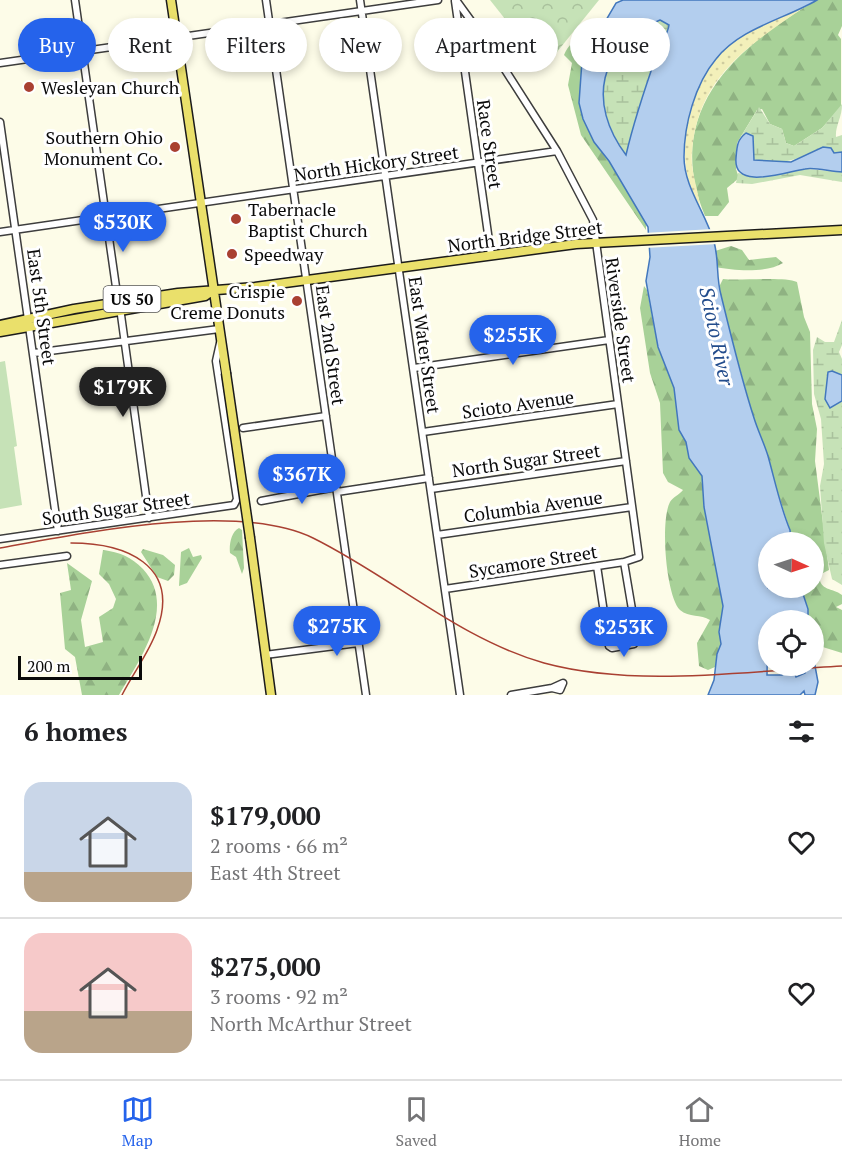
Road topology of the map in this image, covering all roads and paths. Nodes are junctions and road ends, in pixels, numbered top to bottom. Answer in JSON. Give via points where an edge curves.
{"nodes":[{"id":1,"x":75,"y":0,"type":"edge"},
{"id":2,"x":171,"y":0,"type":"edge"},
{"id":3,"x":266,"y":0,"type":"edge"},
{"id":4,"x":360,"y":0,"type":"edge"},
{"id":5,"x":438,"y":0,"type":"edge"},
{"id":6,"x":455,"y":0,"type":"edge"},
{"id":7,"x":361,"y":11,"type":"junction"},
{"id":8,"x":77,"y":18,"type":"edge"},
{"id":9,"x":173,"y":18,"type":"edge"},
{"id":10,"x":268,"y":18,"type":"edge"},
{"id":11,"x":307,"y":19,"type":"edge"},
{"id":12,"x":18,"y":60,"type":"edge"},
{"id":13,"x":0,"y":63,"type":"edge"},
{"id":14,"x":85,"y":72,"type":"edge"},
{"id":15,"x":181,"y":72,"type":"edge"},
{"id":16,"x":276,"y":72,"type":"edge"},
{"id":17,"x":0,"y":122,"type":"edge"},
{"id":18,"x":2,"y":149,"type":"edge"},
{"id":19,"x":556,"y":151,"type":"junction"},
{"id":20,"x":477,"y":163,"type":"junction"},
{"id":21,"x":385,"y":177,"type":"junction"},
{"id":22,"x":293,"y":190,"type":"junction"},
{"id":23,"x":200,"y":204,"type":"junction"},
{"id":24,"x":106,"y":217,"type":"junction"},
{"id":25,"x":15,"y":229,"type":"junction"},
{"id":26,"x":842,"y":230,"type":"edge"},
{"id":27,"x":0,"y":232,"type":"edge"},
{"id":28,"x":596,"y":243,"type":"junction"},
{"id":29,"x":491,"y":255,"type":"junction"},
{"id":30,"x":399,"y":269,"type":"junction"},
{"id":31,"x":307,"y":280,"type":"junction"},
{"id":32,"x":213,"y":290,"type":"junction"},
{"id":33,"x":117,"y":294,"type":"dead end"},
{"id":34,"x":120,"y":315,"type":"dead end"},
{"id":35,"x":30,"y":323,"type":"junction"},
{"id":36,"x":0,"y":325,"type":"edge"},
{"id":37,"x":219,"y":329,"type":"junction"},
{"id":38,"x":0,"y":332,"type":"edge"},
{"id":39,"x":221,"y":340,"type":"junction"},
{"id":40,"x":609,"y":340,"type":"junction"},
{"id":41,"x":124,"y":341,"type":"junction"},
{"id":42,"x":34,"y":353,"type":"junction"},
{"id":43,"x":414,"y":368,"type":"junction"},
{"id":44,"x":618,"y":404,"type":"junction"},
{"id":45,"x":326,"y":416,"type":"junction"},
{"id":46,"x":243,"y":428,"type":"dead end"},
{"id":47,"x":423,"y":432,"type":"junction"},
{"id":48,"x":626,"y":461,"type":"junction"},
{"id":49,"x":429,"y":478,"type":"junction"},
{"id":50,"x":431,"y":489,"type":"junction"},
{"id":51,"x":337,"y":490,"type":"junction"},
{"id":52,"x":261,"y":501,"type":"dead end"},
{"id":53,"x":632,"y":507,"type":"junction"},
{"id":54,"x":149,"y":518,"type":"junction"},
{"id":55,"x":58,"y":531,"type":"junction"},
{"id":56,"x":437,"y":535,"type":"junction"},
{"id":57,"x":0,"y":539,"type":"edge"},
{"id":58,"x":67,"y":556,"type":"dead end"},
{"id":59,"x":624,"y":562,"type":"junction"},
{"id":60,"x":0,"y":565,"type":"edge"},
{"id":61,"x":597,"y":566,"type":"junction"},
{"id":62,"x":446,"y":589,"type":"junction"},
{"id":63,"x":358,"y":643,"type":"junction"},
{"id":64,"x":265,"y":655,"type":"junction"},
{"id":65,"x":552,"y":688,"type":"dead end"},
{"id":66,"x":271,"y":695,"type":"edge"},
{"id":67,"x":366,"y":695,"type":"edge"},
{"id":68,"x":460,"y":695,"type":"edge"},
{"id":69,"x":511,"y":695,"type":"edge"}],
"edges":[{"from":1,"to":8,"type":"street"},
{"from":2,"to":9,"type":"main road"},
{"from":3,"to":10,"type":"street","name":"East 2nd Street"},
{"from":4,"to":7,"type":"street","name":"East Water Street"},
{"from":5,"to":7,"type":"street"},
{"from":6,"to":19,"type":"street","name":"Riverside Street","via":[[493,51]]},
{"from":6,"to":20,"type":"street","name":"Race Street"},
{"from":7,"to":11,"type":"street"},
{"from":7,"to":21,"type":"street","name":"East Water Street"},
{"from":12,"to":13,"type":"street"},
{"from":14,"to":24,"type":"street"},
{"from":15,"to":23,"type":"main road"},
{"from":16,"to":22,"type":"street","name":"East 2nd Street"},
{"from":17,"to":18,"type":"street","name":"East 5th Street"},
{"from":18,"to":25,"type":"street","name":"East 5th Street"},
{"from":19,"to":20,"type":"street","name":"North Hickory Street"},
{"from":19,"to":28,"type":"street","name":"Riverside Street","via":[[593,220]]},
{"from":20,"to":21,"type":"street","name":"North Hickory Street"},
{"from":20,"to":29,"type":"street","name":"Race Street"},
{"from":21,"to":22,"type":"street","name":"North Hickory Street"},
{"from":21,"to":30,"type":"street","name":"East Water Street"},
{"from":22,"to":23,"type":"street","name":"North Hickory Street"},
{"from":22,"to":31,"type":"street","name":"East 2nd Street"},
{"from":23,"to":24,"type":"street","name":"North Hickory Street"},
{"from":23,"to":32,"type":"main road"},
{"from":24,"to":25,"type":"street","name":"North Hickory Street"},
{"from":24,"to":33,"type":"street"},
{"from":25,"to":27,"type":"street","name":"North Hickory Street"},
{"from":25,"to":35,"type":"street","name":"East 5th Street"},
{"from":26,"to":28,"type":"main road","name":"North Bridge Street"},
{"from":28,"to":29,"type":"main road","name":"North Bridge Street"},
{"from":28,"to":40,"type":"street","name":"Riverside Street"},
{"from":29,"to":30,"type":"main road","name":"North Bridge Street"},
{"from":30,"to":31,"type":"main road","name":"North Bridge Street"},
{"from":30,"to":43,"type":"street","name":"East Water Street"},
{"from":31,"to":32,"type":"main road","name":"North Bridge Street"},
{"from":31,"to":45,"type":"street","name":"East 2nd Street"},
{"from":32,"to":35,"type":"main road","number":"US 50","via":[[133,299]]},
{"from":32,"to":37,"type":"main road"},
{"from":34,"to":41,"type":"street"},
{"from":35,"to":36,"type":"main road","number":"US 50"},
{"from":35,"to":38,"type":"main road","number":"US 50"},
{"from":35,"to":42,"type":"street","name":"East 5th Street"},
{"from":37,"to":39,"type":"main road"},
{"from":37,"to":41,"type":"street"},
{"from":39,"to":54,"type":"street","name":"South Sugar Street","via":[[216,361],[236,504]]},
{"from":39,"to":64,"type":"main road","bridge":true},
{"from":40,"to":43,"type":"street"},
{"from":40,"to":44,"type":"street","name":"Riverside Street"},
{"from":41,"to":42,"type":"street"},
{"from":41,"to":54,"type":"street"},
{"from":42,"to":55,"type":"street","name":"East 5th Street"},
{"from":43,"to":47,"type":"street","name":"East Water Street"},
{"from":44,"to":47,"type":"street","name":"Scioto Avenue"},
{"from":44,"to":48,"type":"street","name":"Riverside Street"},
{"from":45,"to":46,"type":"street"},
{"from":45,"to":51,"type":"street","name":"East 2nd Street"},
{"from":47,"to":49,"type":"street","name":"East Water Street"},
{"from":48,"to":50,"type":"street","name":"North Sugar Street"},
{"from":48,"to":53,"type":"street","name":"Riverside Street"},
{"from":49,"to":50,"type":"street","name":"East Water Street"},
{"from":49,"to":51,"type":"street","name":"North Sugar Street"},
{"from":50,"to":56,"type":"street","name":"East Water Street"},
{"from":51,"to":52,"type":"street","name":"North Sugar Street"},
{"from":51,"to":63,"type":"street","name":"East 2nd Street"},
{"from":53,"to":56,"type":"street","name":"Columbia Avenue"},
{"from":53,"to":59,"type":"street","name":"Riverside Street","via":[[639,557]]},
{"from":54,"to":55,"type":"street","name":"South Sugar Street"},
{"from":55,"to":57,"type":"street","name":"South Sugar Street"},
{"from":56,"to":62,"type":"street","name":"East Water Street"},
{"from":58,"to":60,"type":"street"},
{"from":59,"to":61,"type":"street","name":"Sycamore Street"},
{"from":59,"to":61,"type":"street","via":[[637,639],[634,644],[612,648]]},
{"from":61,"to":62,"type":"street","name":"Sycamore Street"},
{"from":62,"to":68,"type":"street","name":"East Water Street"},
{"from":63,"to":64,"type":"street"},
{"from":63,"to":67,"type":"street","name":"East 2nd Street"},
{"from":64,"to":66,"type":"main road"},
{"from":65,"to":69,"type":"street"}]}
